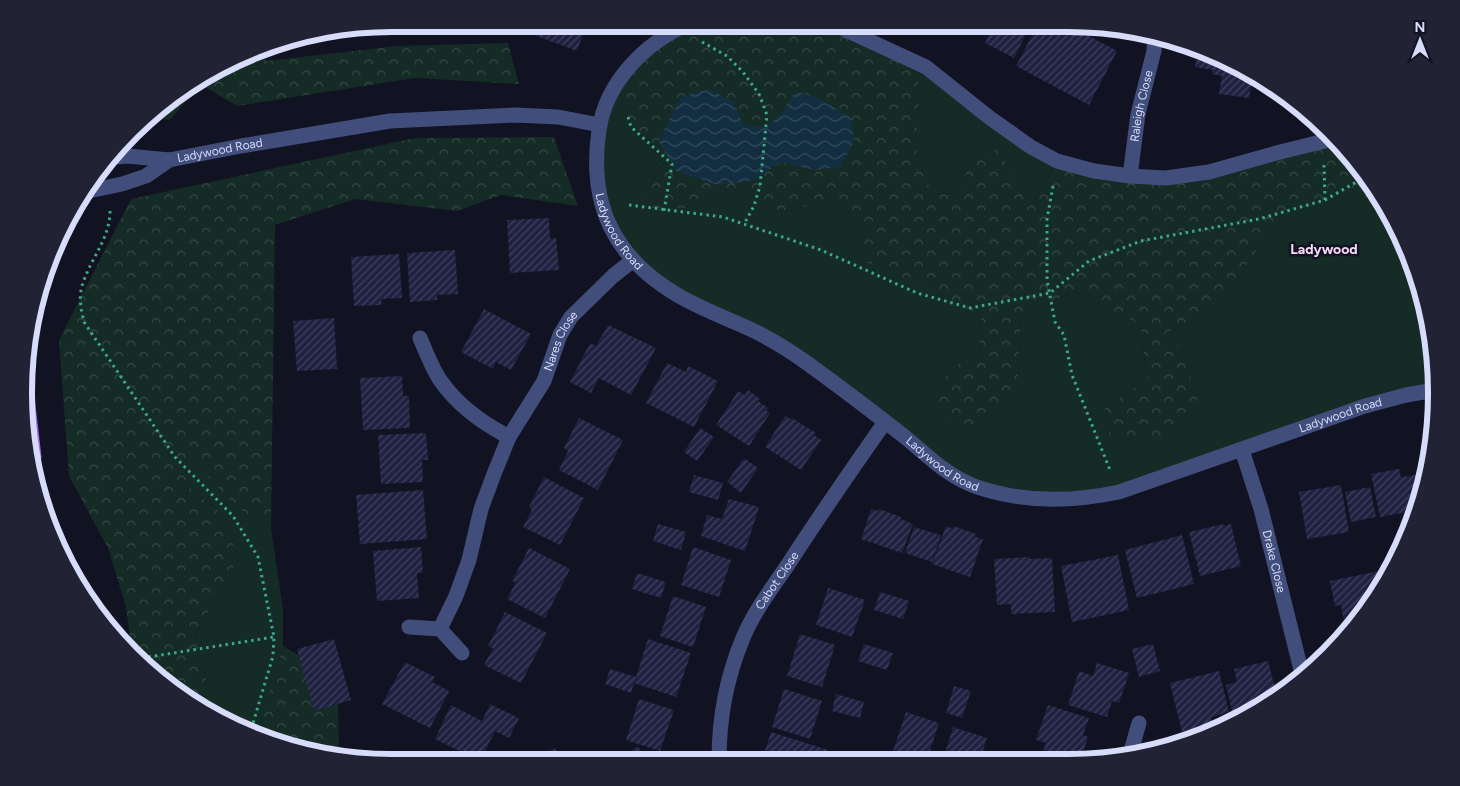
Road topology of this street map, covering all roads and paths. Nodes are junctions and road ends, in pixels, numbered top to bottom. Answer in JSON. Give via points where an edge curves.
{"nodes":[{"id":1,"x":675,"y":32,"type":"edge"},
{"id":2,"x":691,"y":32,"type":"edge"},
{"id":3,"x":849,"y":32,"type":"edge"},
{"id":4,"x":1154,"y":44,"type":"edge"},
{"id":5,"x":616,"y":83,"type":"junction"},
{"id":6,"x":600,"y":125,"type":"junction"},
{"id":7,"x":1325,"y":141,"type":"edge"},
{"id":8,"x":1328,"y":144,"type":"edge"},
{"id":9,"x":121,"y":157,"type":"edge"},
{"id":10,"x":169,"y":160,"type":"junction"},
{"id":11,"x":1057,"y":161,"type":"junction"},
{"id":12,"x":1130,"y":176,"type":"junction"},
{"id":13,"x":1358,"y":181,"type":"edge"},
{"id":14,"x":95,"y":190,"type":"edge"},
{"id":15,"x":1325,"y":200,"type":"junction"},
{"id":16,"x":623,"y":204,"type":"dead end"},
{"id":17,"x":110,"y":205,"type":"dead end"},
{"id":18,"x":664,"y":211,"type":"junction"},
{"id":19,"x":744,"y":224,"type":"junction"},
{"id":20,"x":632,"y":261,"type":"junction"},
{"id":21,"x":1050,"y":293,"type":"junction"},
{"id":22,"x":420,"y":338,"type":"dead end"},
{"id":23,"x":1428,"y":391,"type":"edge"},
{"id":24,"x":885,"y":422,"type":"junction"},
{"id":25,"x":509,"y":437,"type":"junction"},
{"id":26,"x":1242,"y":450,"type":"junction"},
{"id":27,"x":1119,"y":492,"type":"junction"},
{"id":28,"x":409,"y":627,"type":"dead end"},
{"id":29,"x":440,"y":629,"type":"junction"},
{"id":30,"x":274,"y":637,"type":"junction"},
{"id":31,"x":462,"y":653,"type":"dead end"},
{"id":32,"x":148,"y":657,"type":"edge"},
{"id":33,"x":1300,"y":668,"type":"edge"},
{"id":34,"x":1139,"y":723,"type":"dead end"},
{"id":35,"x":252,"y":725,"type":"edge"},
{"id":36,"x":1132,"y":748,"type":"edge"},
{"id":37,"x":719,"y":754,"type":"edge"}],
"edges":[{"from":1,"to":5,"type":"street","name":"Ladywood Road","via":[[634,61]]},
{"from":2,"to":19,"type":"path","via":[[727,56],[743,72],[759,94],[767,116],[760,186]]},
{"from":3,"to":11,"type":"street","via":[[926,67],[990,118]]},
{"from":4,"to":12,"type":"street","name":"Raleigh Close","via":[[1138,114]]},
{"from":5,"to":6,"type":"street","name":"Ladywood Road","via":[[606,102]]},
{"from":5,"to":18,"type":"path","via":[[631,127],[672,164]]},
{"from":6,"to":10,"type":"street","name":"Ladywood Road","via":[[558,117],[515,115],[390,122]]},
{"from":6,"to":20,"type":"street","name":"Ladywood Road","via":[[596,164],[603,211],[615,237]]},
{"from":7,"to":12,"type":"street","via":[[1209,172],[1166,178]]},
{"from":8,"to":15,"type":"path"},
{"from":9,"to":10,"type":"street","name":"Ladywood Road"},
{"from":10,"to":14,"type":"street","name":"Ladywood Road","via":[[146,176]]},
{"from":11,"to":12,"type":"street"},
{"from":11,"to":21,"type":"path","via":[[1048,219]]},
{"from":13,"to":15,"type":"path"},
{"from":15,"to":21,"type":"path","via":[[1259,219],[1141,241],[1089,261]]},
{"from":16,"to":18,"type":"path"},
{"from":17,"to":30,"type":"path","via":[[107,233],[82,284],[80,305],[84,322],[175,457],[233,516],[258,557]]},
{"from":18,"to":19,"type":"path","via":[[723,217]]},
{"from":19,"to":21,"type":"path","via":[[821,250],[917,293],[970,308]]},
{"from":20,"to":24,"type":"street","name":"Ladywood Road","via":[[680,296],[755,332],[805,362]]},
{"from":20,"to":25,"type":"street","name":"Nares Close","via":[[570,317],[544,381]]},
{"from":21,"to":27,"type":"path","via":[[1055,322],[1064,335],[1072,375]]},
{"from":22,"to":25,"type":"street","via":[[440,380],[464,408]]},
{"from":23,"to":26,"type":"street","name":"Ladywood Road","via":[[1365,406]]},
{"from":24,"to":27,"type":"street","name":"Ladywood Road","via":[[933,463],[977,487],[1039,500],[1094,498]]},
{"from":24,"to":37,"type":"street","name":"Cabot Close","via":[[818,518],[743,638],[728,684]]},
{"from":25,"to":29,"type":"street","name":"Nares Close","via":[[481,509],[469,560]]},
{"from":26,"to":27,"type":"street","name":"Ladywood Road"},
{"from":26,"to":33,"type":"street","name":"Drake Close","via":[[1262,508]]},
{"from":28,"to":29,"type":"street"},
{"from":29,"to":31,"type":"street"},
{"from":30,"to":32,"type":"path"},
{"from":30,"to":35,"type":"path","via":[[272,656]]},
{"from":34,"to":36,"type":"street"}]}
